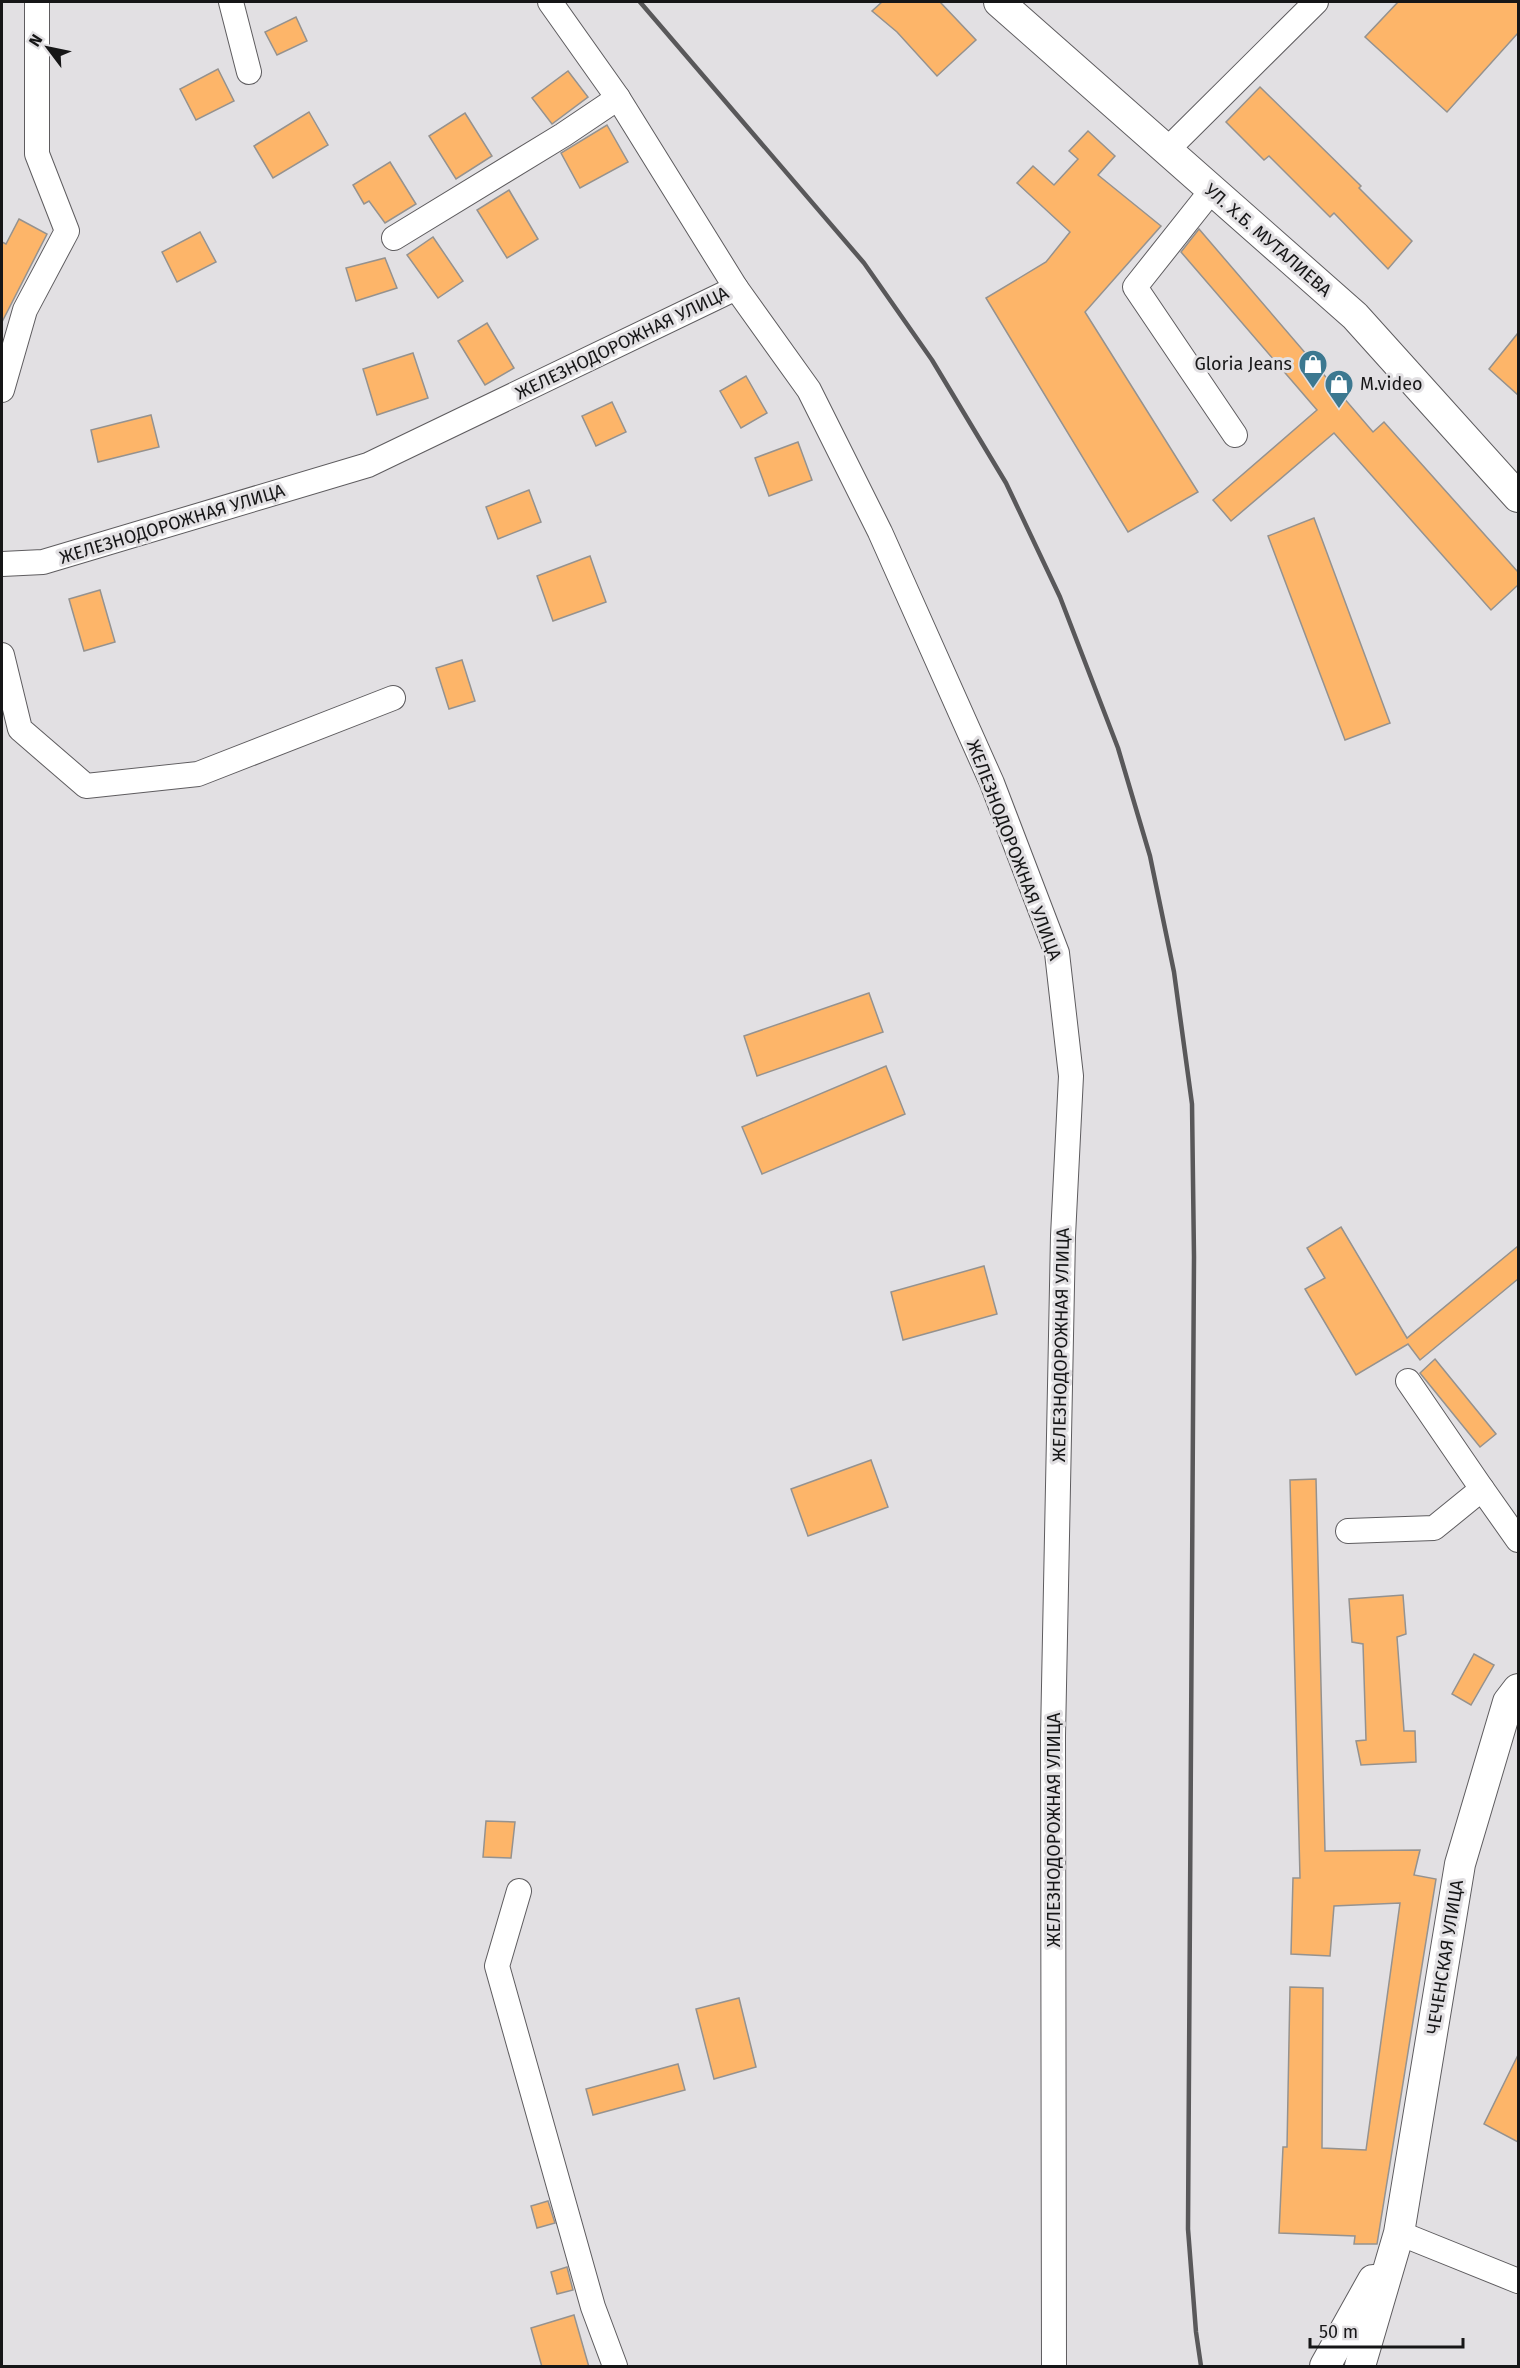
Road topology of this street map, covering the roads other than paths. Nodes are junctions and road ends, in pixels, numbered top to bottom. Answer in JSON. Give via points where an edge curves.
{"nodes":[{"id":1,"x":37,"y":2,"type":"edge"},
{"id":2,"x":231,"y":2,"type":"edge"},
{"id":3,"x":550,"y":2,"type":"edge"},
{"id":4,"x":999,"y":2,"type":"edge"},
{"id":5,"x":1316,"y":2,"type":"edge"},
{"id":6,"x":249,"y":72,"type":"dead end"},
{"id":7,"x":618,"y":98,"type":"junction"},
{"id":8,"x":1167,"y":150,"type":"junction"},
{"id":9,"x":1212,"y":190,"type":"junction"},
{"id":10,"x":394,"y":238,"type":"dead end"},
{"id":11,"x":736,"y":288,"type":"junction"},
{"id":12,"x":2,"y":390,"type":"edge"},
{"id":13,"x":1235,"y":435,"type":"dead end"},
{"id":14,"x":1518,"y":497,"type":"edge"},
{"id":15,"x":2,"y":564,"type":"edge"},
{"id":16,"x":2,"y":655,"type":"edge"},
{"id":17,"x":393,"y":698,"type":"dead end"},
{"id":18,"x":1408,"y":1381,"type":"dead end"},
{"id":19,"x":1482,"y":1489,"type":"junction"},
{"id":20,"x":1348,"y":1532,"type":"dead end"},
{"id":21,"x":1518,"y":1540,"type":"edge"},
{"id":22,"x":1518,"y":1689,"type":"edge"},
{"id":23,"x":519,"y":1891,"type":"dead end"},
{"id":24,"x":1399,"y":2233,"type":"junction"},
{"id":25,"x":1518,"y":2280,"type":"edge"},
{"id":26,"x":615,"y":2367,"type":"edge"},
{"id":27,"x":1054,"y":2367,"type":"edge"},
{"id":28,"x":1325,"y":2367,"type":"edge"},
{"id":29,"x":1360,"y":2367,"type":"edge"}],
"edges":[{"from":1,"to":12,"type":"street","via":[[37,154],[67,231],[25,310]]},
{"from":2,"to":6,"type":"street"},
{"from":3,"to":7,"type":"street"},
{"from":4,"to":8,"type":"main road","name":"УЛ. Х.Б. МУТАЛИЕВА"},
{"from":5,"to":8,"type":"street"},
{"from":7,"to":10,"type":"street"},
{"from":7,"to":11,"type":"street"},
{"from":8,"to":9,"type":"main road","name":"УЛ. Х.Б. МУТАЛИЕВА"},
{"from":9,"to":13,"type":"street","via":[[1135,287]]},
{"from":9,"to":14,"type":"main road","name":"УЛ. Х.Б. МУТАЛИЕВА","via":[[1355,316]]},
{"from":11,"to":15,"type":"street","name":"ЖЕЛЕЗНОДОРОЖНАЯ УЛИЦА","via":[[368,465],[43,562]]},
{"from":11,"to":27,"type":"street","name":"ЖЕЛЕЗНОДОРОЖНАЯ УЛИЦА","via":[[809,390],[880,532],[992,783],[1057,953],[1071,1076],[1063,1236],[1053,1736]]},
{"from":16,"to":17,"type":"street","via":[[20,729],[86,786],[198,774]]},
{"from":18,"to":19,"type":"street"},
{"from":19,"to":20,"type":"street","via":[[1434,1528]]},
{"from":19,"to":21,"type":"street"},
{"from":22,"to":24,"type":"main road","name":"ЧЕЧЕНСКАЯ УЛИЦА","via":[[1508,1702],[1460,1864]]},
{"from":23,"to":26,"type":"street","via":[[497,1966],[593,2307]]},
{"from":24,"to":25,"type":"street"},
{"from":24,"to":28,"type":"main road"},
{"from":24,"to":29,"type":"main road"}]}
